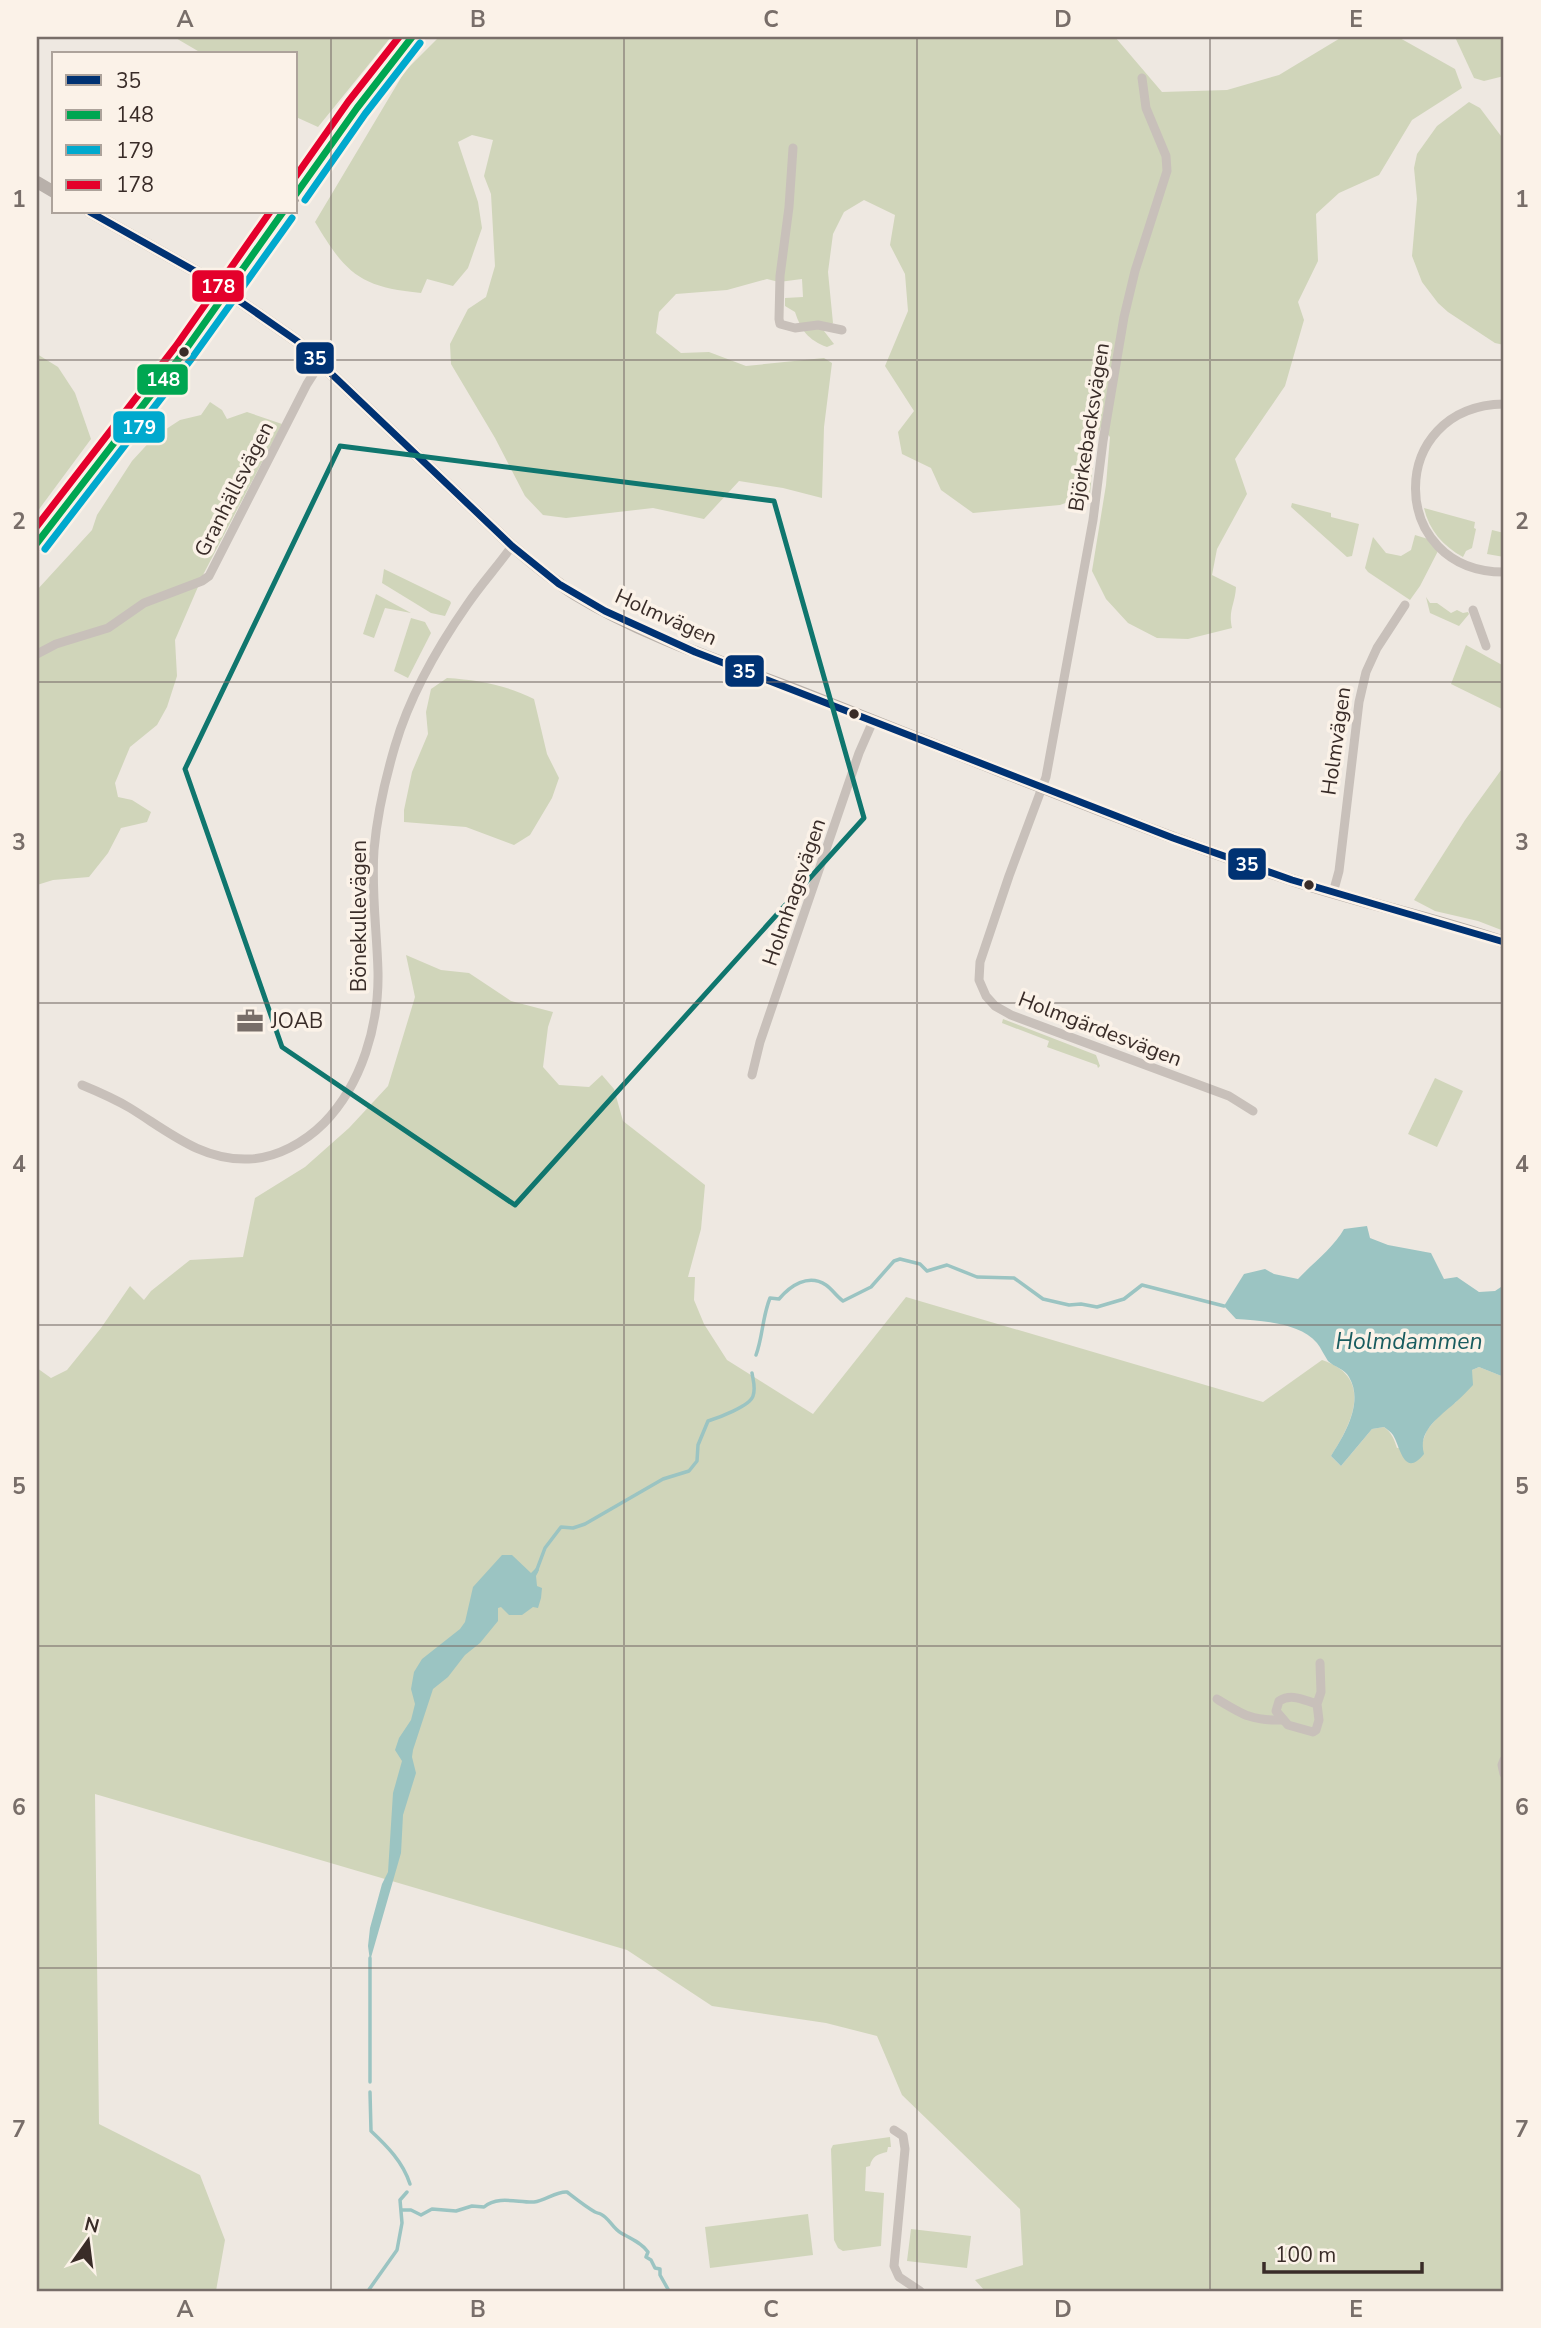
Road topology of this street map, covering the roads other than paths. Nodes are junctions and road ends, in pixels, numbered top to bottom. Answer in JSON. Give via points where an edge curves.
{"nodes":[{"id":1,"x":412,"y":37,"type":"edge"},
{"id":2,"x":1142,"y":78,"type":"dead end"},
{"id":3,"x":793,"y":148,"type":"dead end"},
{"id":4,"x":298,"y":191,"type":"edge"},
{"id":5,"x":93,"y":214,"type":"edge"},
{"id":6,"x":282,"y":214,"type":"edge"},
{"id":7,"x":229,"y":292,"type":"junction"},
{"id":8,"x":842,"y":330,"type":"dead end"},
{"id":9,"x":321,"y":362,"type":"junction"},
{"id":10,"x":1504,"y":404,"type":"edge"},
{"id":11,"x":37,"y":543,"type":"edge"},
{"id":12,"x":512,"y":546,"type":"junction"},
{"id":13,"x":1504,"y":572,"type":"edge"},
{"id":14,"x":1405,"y":605,"type":"dead end"},
{"id":15,"x":1473,"y":610,"type":"dead end"},
{"id":16,"x":1486,"y":646,"type":"dead end"},
{"id":17,"x":37,"y":654,"type":"edge"},
{"id":18,"x":873,"y":721,"type":"junction"},
{"id":19,"x":1041,"y":788,"type":"junction"},
{"id":20,"x":1333,"y":893,"type":"junction"},
{"id":21,"x":1504,"y":942,"type":"edge"},
{"id":22,"x":752,"y":1075,"type":"dead end"},
{"id":23,"x":82,"y":1085,"type":"dead end"},
{"id":24,"x":1253,"y":1111,"type":"dead end"},
{"id":25,"x":1320,"y":1663,"type":"dead end"},
{"id":26,"x":1217,"y":1699,"type":"dead end"},
{"id":27,"x":1317,"y":1704,"type":"junction"},
{"id":28,"x":1283,"y":1720,"type":"junction"},
{"id":29,"x":1504,"y":1760,"type":"edge"},
{"id":30,"x":1504,"y":1774,"type":"edge"},
{"id":31,"x":894,"y":2130,"type":"dead end"},
{"id":32,"x":920,"y":2291,"type":"edge"}],
"edges":[{"from":1,"to":4,"type":"highway"},
{"from":2,"to":19,"type":"street","name":"Björkebacksvägen","via":[[1146,108],[1166,156],[1167,171],[1124,317],[1093,520]]},
{"from":3,"to":8,"type":"street","via":[[780,276],[780,324]]},
{"from":5,"to":7,"type":"street","name":"Holmvägen"},
{"from":6,"to":7,"type":"highway"},
{"from":7,"to":9,"type":"street","name":"Holmvägen"},
{"from":7,"to":11,"type":"highway"},
{"from":9,"to":12,"type":"street","name":"Holmvägen"},
{"from":9,"to":17,"type":"street","name":"Granhällsvägen","via":[[209,576],[144,603],[108,628]]},
{"from":10,"to":13,"type":"street","via":[[1466,410],[1435,432],[1421,454],[1415,492],[1420,517],[1441,549],[1469,566]]},
{"from":12,"to":18,"type":"street","name":"Holmvägen","via":[[574,594],[642,630]]},
{"from":12,"to":23,"type":"street","name":"Bönekullevägen","via":[[437,652],[396,744],[374,849],[375,1016],[363,1059],[330,1117],[308,1138],[280,1152],[252,1159],[222,1157],[193,1148],[129,1107]]},
{"from":14,"to":20,"type":"street","name":"Holmvägen","via":[[1366,672]]},
{"from":15,"to":16,"type":"street"},
{"from":18,"to":19,"type":"street","name":"Holmvägen"},
{"from":18,"to":22,"type":"street","name":"Holmhagsvägen"},
{"from":19,"to":20,"type":"street","name":"Holmvägen"},
{"from":19,"to":24,"type":"street","name":"Holmgärdesvägen","via":[[983,953],[979,979],[986,996],[1023,1021],[1229,1096]]},
{"from":20,"to":21,"type":"street","name":"Holmvägen"},
{"from":25,"to":27,"type":"street"},
{"from":26,"to":28,"type":"street","via":[[1246,1717]]},
{"from":27,"to":28,"type":"street","via":[[1287,1697],[1279,1701],[1276,1711]]},
{"from":27,"to":28,"type":"street","via":[[1318,1725],[1313,1732]]},
{"from":29,"to":30,"type":"street"},
{"from":31,"to":32,"type":"street","via":[[903,2136],[905,2149],[894,2266],[899,2277]]}]}
